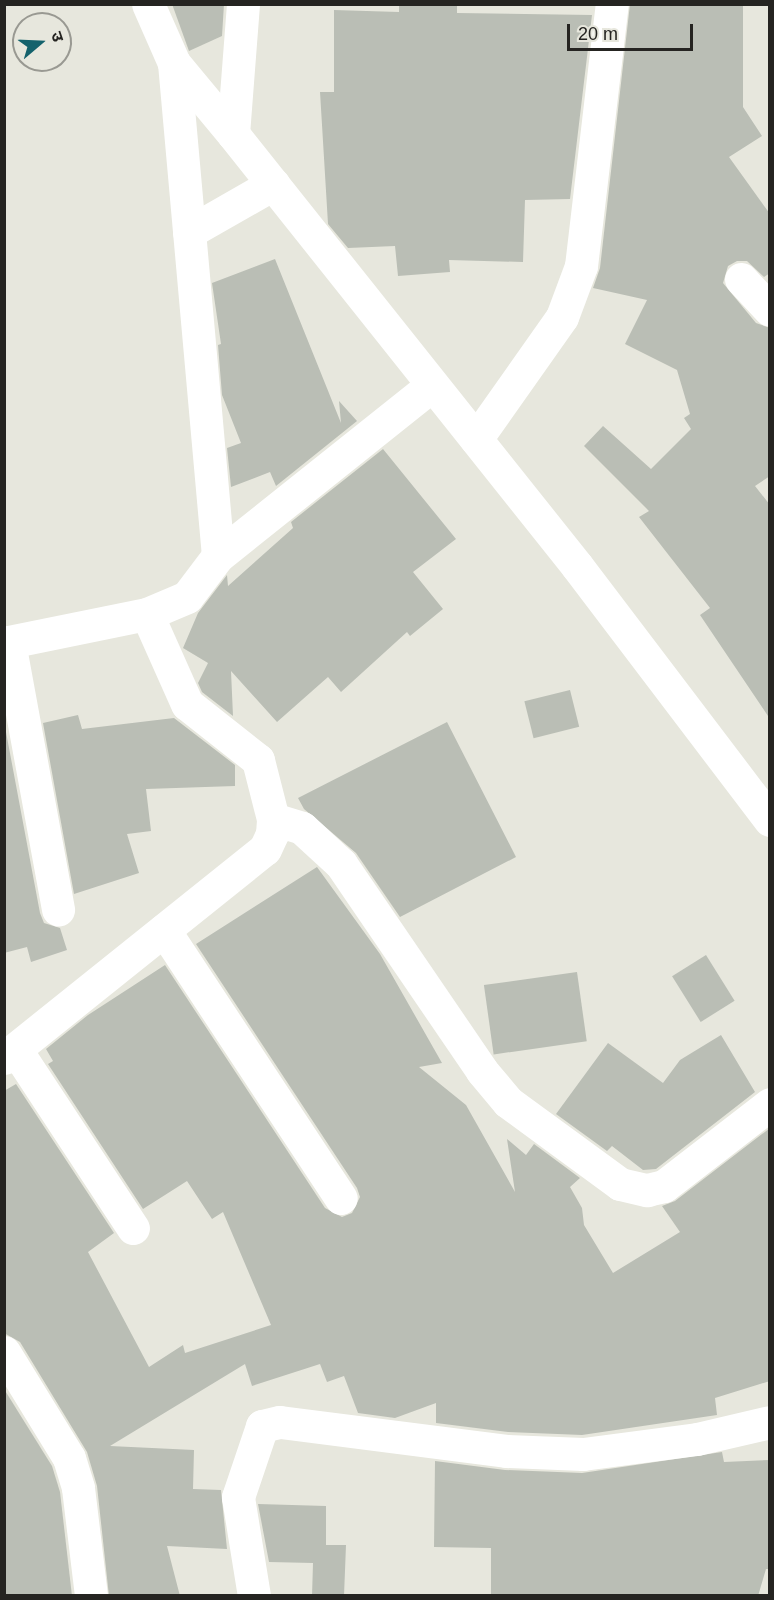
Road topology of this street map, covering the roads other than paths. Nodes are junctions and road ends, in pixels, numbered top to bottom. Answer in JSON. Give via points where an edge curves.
{"nodes":[{"id":1,"x":148,"y":4,"type":"edge"},
{"id":2,"x":243,"y":4,"type":"edge"},
{"id":3,"x":612,"y":4,"type":"edge"},
{"id":4,"x":174,"y":63,"type":"junction"},
{"id":5,"x":233,"y":134,"type":"junction"},
{"id":6,"x":273,"y":184,"type":"junction"},
{"id":7,"x":189,"y":232,"type":"junction"},
{"id":8,"x":741,"y":279,"type":"dead end"},
{"id":9,"x":770,"y":310,"type":"edge"},
{"id":10,"x":432,"y":385,"type":"junction"},
{"id":11,"x":476,"y":439,"type":"junction"},
{"id":12,"x":218,"y":556,"type":"junction"},
{"id":13,"x":147,"y":615,"type":"junction"},
{"id":14,"x":7,"y":642,"type":"edge"},
{"id":15,"x":271,"y":809,"type":"junction"},
{"id":16,"x":770,"y":820,"type":"edge"},
{"id":17,"x":58,"y":910,"type":"dead end"},
{"id":18,"x":164,"y":930,"type":"junction"},
{"id":19,"x":10,"y":1054,"type":"edge"},
{"id":20,"x":770,"y":1104,"type":"edge"},
{"id":21,"x":341,"y":1198,"type":"dead end"},
{"id":22,"x":134,"y":1228,"type":"dead end"},
{"id":23,"x":4,"y":1352,"type":"edge"},
{"id":24,"x":770,"y":1422,"type":"edge"},
{"id":25,"x":91,"y":1596,"type":"edge"},
{"id":26,"x":254,"y":1596,"type":"edge"}],
"edges":[{"from":1,"to":4,"type":"street"},
{"from":2,"to":5,"type":"street"},
{"from":3,"to":11,"type":"street","via":[[581,266],[562,317]]},
{"from":4,"to":5,"type":"street"},
{"from":4,"to":7,"type":"street"},
{"from":5,"to":6,"type":"street"},
{"from":6,"to":7,"type":"street"},
{"from":6,"to":10,"type":"street"},
{"from":7,"to":12,"type":"street"},
{"from":8,"to":9,"type":"street"},
{"from":10,"to":11,"type":"street"},
{"from":10,"to":12,"type":"street"},
{"from":11,"to":16,"type":"street"},
{"from":12,"to":13,"type":"street","via":[[187,597]]},
{"from":13,"to":14,"type":"street"},
{"from":13,"to":15,"type":"street","via":[[187,704],[258,760]]},
{"from":14,"to":17,"type":"street"},
{"from":15,"to":18,"type":"street","via":[[265,849]]},
{"from":15,"to":20,"type":"street","via":[[302,828],[341,864],[482,1071],[508,1102],[620,1184],[647,1190],[664,1186]]},
{"from":18,"to":19,"type":"street"},
{"from":18,"to":21,"type":"street"},
{"from":19,"to":22,"type":"street"},
{"from":23,"to":25,"type":"street","via":[[69,1458],[78,1488]]},
{"from":24,"to":26,"type":"street","via":[[697,1439],[582,1454],[506,1451],[280,1422],[262,1426],[238,1497]]}]}
